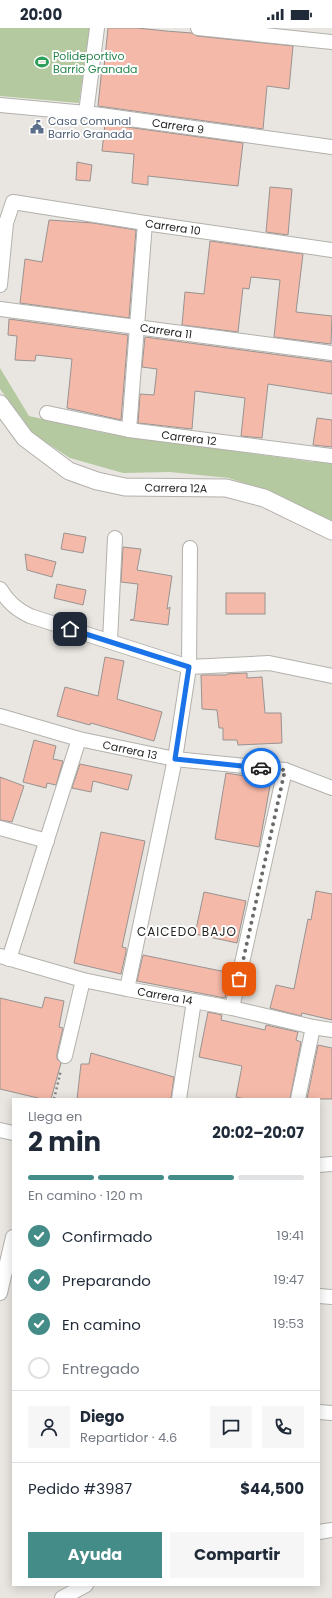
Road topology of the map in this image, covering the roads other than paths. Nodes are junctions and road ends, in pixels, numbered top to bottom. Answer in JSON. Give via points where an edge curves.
{"nodes":[{"id":1,"x":97,"y":28,"type":"edge"},
{"id":2,"x":198,"y":28,"type":"edge"},
{"id":3,"x":332,"y":42,"type":"edge"},
{"id":4,"x":0,"y":105,"type":"edge"},
{"id":5,"x":86,"y":113,"type":"junction"},
{"id":6,"x":332,"y":147,"type":"edge"},
{"id":7,"x":145,"y":223,"type":"junction"},
{"id":8,"x":332,"y":250,"type":"edge"},
{"id":9,"x":0,"y":285,"type":"edge"},
{"id":10,"x":0,"y":309,"type":"edge"},
{"id":11,"x":137,"y":328,"type":"junction"},
{"id":12,"x":332,"y":353,"type":"edge"},
{"id":13,"x":0,"y":404,"type":"edge"},
{"id":14,"x":47,"y":413,"type":"dead end"},
{"id":15,"x":129,"y":430,"type":"junction"},
{"id":16,"x":332,"y":456,"type":"edge"},
{"id":17,"x":332,"y":531,"type":"edge"},
{"id":18,"x":115,"y":538,"type":"dead end"},
{"id":19,"x":190,"y":548,"type":"dead end"},
{"id":20,"x":0,"y":590,"type":"edge"},
{"id":21,"x":110,"y":641,"type":"junction"},
{"id":22,"x":189,"y":667,"type":"junction"},
{"id":23,"x":332,"y":676,"type":"edge"},
{"id":24,"x":0,"y":716,"type":"edge"},
{"id":25,"x":79,"y":739,"type":"junction"},
{"id":26,"x":175,"y":759,"type":"junction"},
{"id":27,"x":285,"y":770,"type":"junction"},
{"id":28,"x":332,"y":788,"type":"edge"},
{"id":29,"x":0,"y":828,"type":"edge"},
{"id":30,"x":47,"y":841,"type":"junction"},
{"id":31,"x":4,"y":958,"type":"edge"},
{"id":32,"x":83,"y":980,"type":"junction"},
{"id":33,"x":127,"y":989,"type":"junction"},
{"id":34,"x":194,"y":1001,"type":"junction"},
{"id":35,"x":232,"y":1008,"type":"junction"},
{"id":36,"x":313,"y":1027,"type":"junction"},
{"id":37,"x":332,"y":1030,"type":"edge"},
{"id":38,"x":65,"y":1056,"type":"road end"},
{"id":39,"x":179,"y":1098,"type":"edge"},
{"id":40,"x":298,"y":1098,"type":"edge"},
{"id":41,"x":0,"y":1130,"type":"edge"},
{"id":42,"x":12,"y":1133,"type":"edge"},
{"id":43,"x":332,"y":1164,"type":"edge"},
{"id":44,"x":320,"y":1165,"type":"edge"},
{"id":45,"x":9,"y":1246,"type":"edge"},
{"id":46,"x":0,"y":1292,"type":"edge"},
{"id":47,"x":320,"y":1296,"type":"edge"},
{"id":48,"x":332,"y":1297,"type":"edge"},
{"id":49,"x":320,"y":1412,"type":"edge"},
{"id":50,"x":332,"y":1413,"type":"edge"},
{"id":51,"x":320,"y":1526,"type":"edge"},
{"id":52,"x":332,"y":1528,"type":"edge"},
{"id":53,"x":320,"y":1532,"type":"edge"},
{"id":54,"x":84,"y":1586,"type":"edge"},
{"id":55,"x":62,"y":1598,"type":"edge"}],
"edges":[{"from":1,"to":5,"type":"street"},
{"from":2,"to":3,"type":"street"},
{"from":4,"to":5,"type":"street","name":"Carrera 9"},
{"from":5,"to":6,"type":"street","name":"Carrera 9"},
{"from":7,"to":8,"type":"street","name":"Carrera 10"},
{"from":7,"to":9,"type":"street","name":"Carrera 10","via":[[14,202],[6,223]]},
{"from":7,"to":11,"type":"street"},
{"from":10,"to":11,"type":"street","name":"Carrera 11"},
{"from":11,"to":12,"type":"street","name":"Carrera 11"},
{"from":11,"to":15,"type":"street"},
{"from":13,"to":17,"type":"street","name":"Carrera 12A","via":[[25,438],[70,471],[97,481],[125,487],[226,488],[264,498]]},
{"from":14,"to":15,"type":"street","name":"Carrera 12"},
{"from":15,"to":16,"type":"street","name":"Carrera 12"},
{"from":18,"to":21,"type":"street"},
{"from":19,"to":22,"type":"street"},
{"from":20,"to":21,"type":"street","via":[[7,601],[30,616]]},
{"from":21,"to":22,"type":"street"},
{"from":22,"to":23,"type":"street","via":[[269,663]]},
{"from":22,"to":26,"type":"street"},
{"from":24,"to":25,"type":"street","name":"Carrera 13"},
{"from":25,"to":26,"type":"street","name":"Carrera 13"},
{"from":25,"to":30,"type":"street"},
{"from":26,"to":27,"type":"street","name":"Carrera 13"},
{"from":26,"to":33,"type":"street"},
{"from":27,"to":28,"type":"street","name":"Carrera 13"},
{"from":27,"to":35,"type":"street"},
{"from":29,"to":30,"type":"street"},
{"from":30,"to":31,"type":"street"},
{"from":31,"to":32,"type":"street","name":"Carrera 14"},
{"from":32,"to":33,"type":"street","name":"Carrera 14"},
{"from":32,"to":38,"type":"street"},
{"from":33,"to":34,"type":"street","name":"Carrera 14"},
{"from":34,"to":35,"type":"street","name":"Carrera 14"},
{"from":34,"to":39,"type":"street"},
{"from":35,"to":36,"type":"street","name":"Carrera 14"},
{"from":36,"to":37,"type":"street","name":"Carrera 14"},
{"from":36,"to":40,"type":"street"},
{"from":41,"to":42,"type":"street"},
{"from":43,"to":44,"type":"street"},
{"from":45,"to":46,"type":"street"},
{"from":47,"to":48,"type":"street"},
{"from":49,"to":50,"type":"street"},
{"from":51,"to":52,"type":"street"},
{"from":52,"to":53,"type":"street"},
{"from":54,"to":55,"type":"street"}]}
